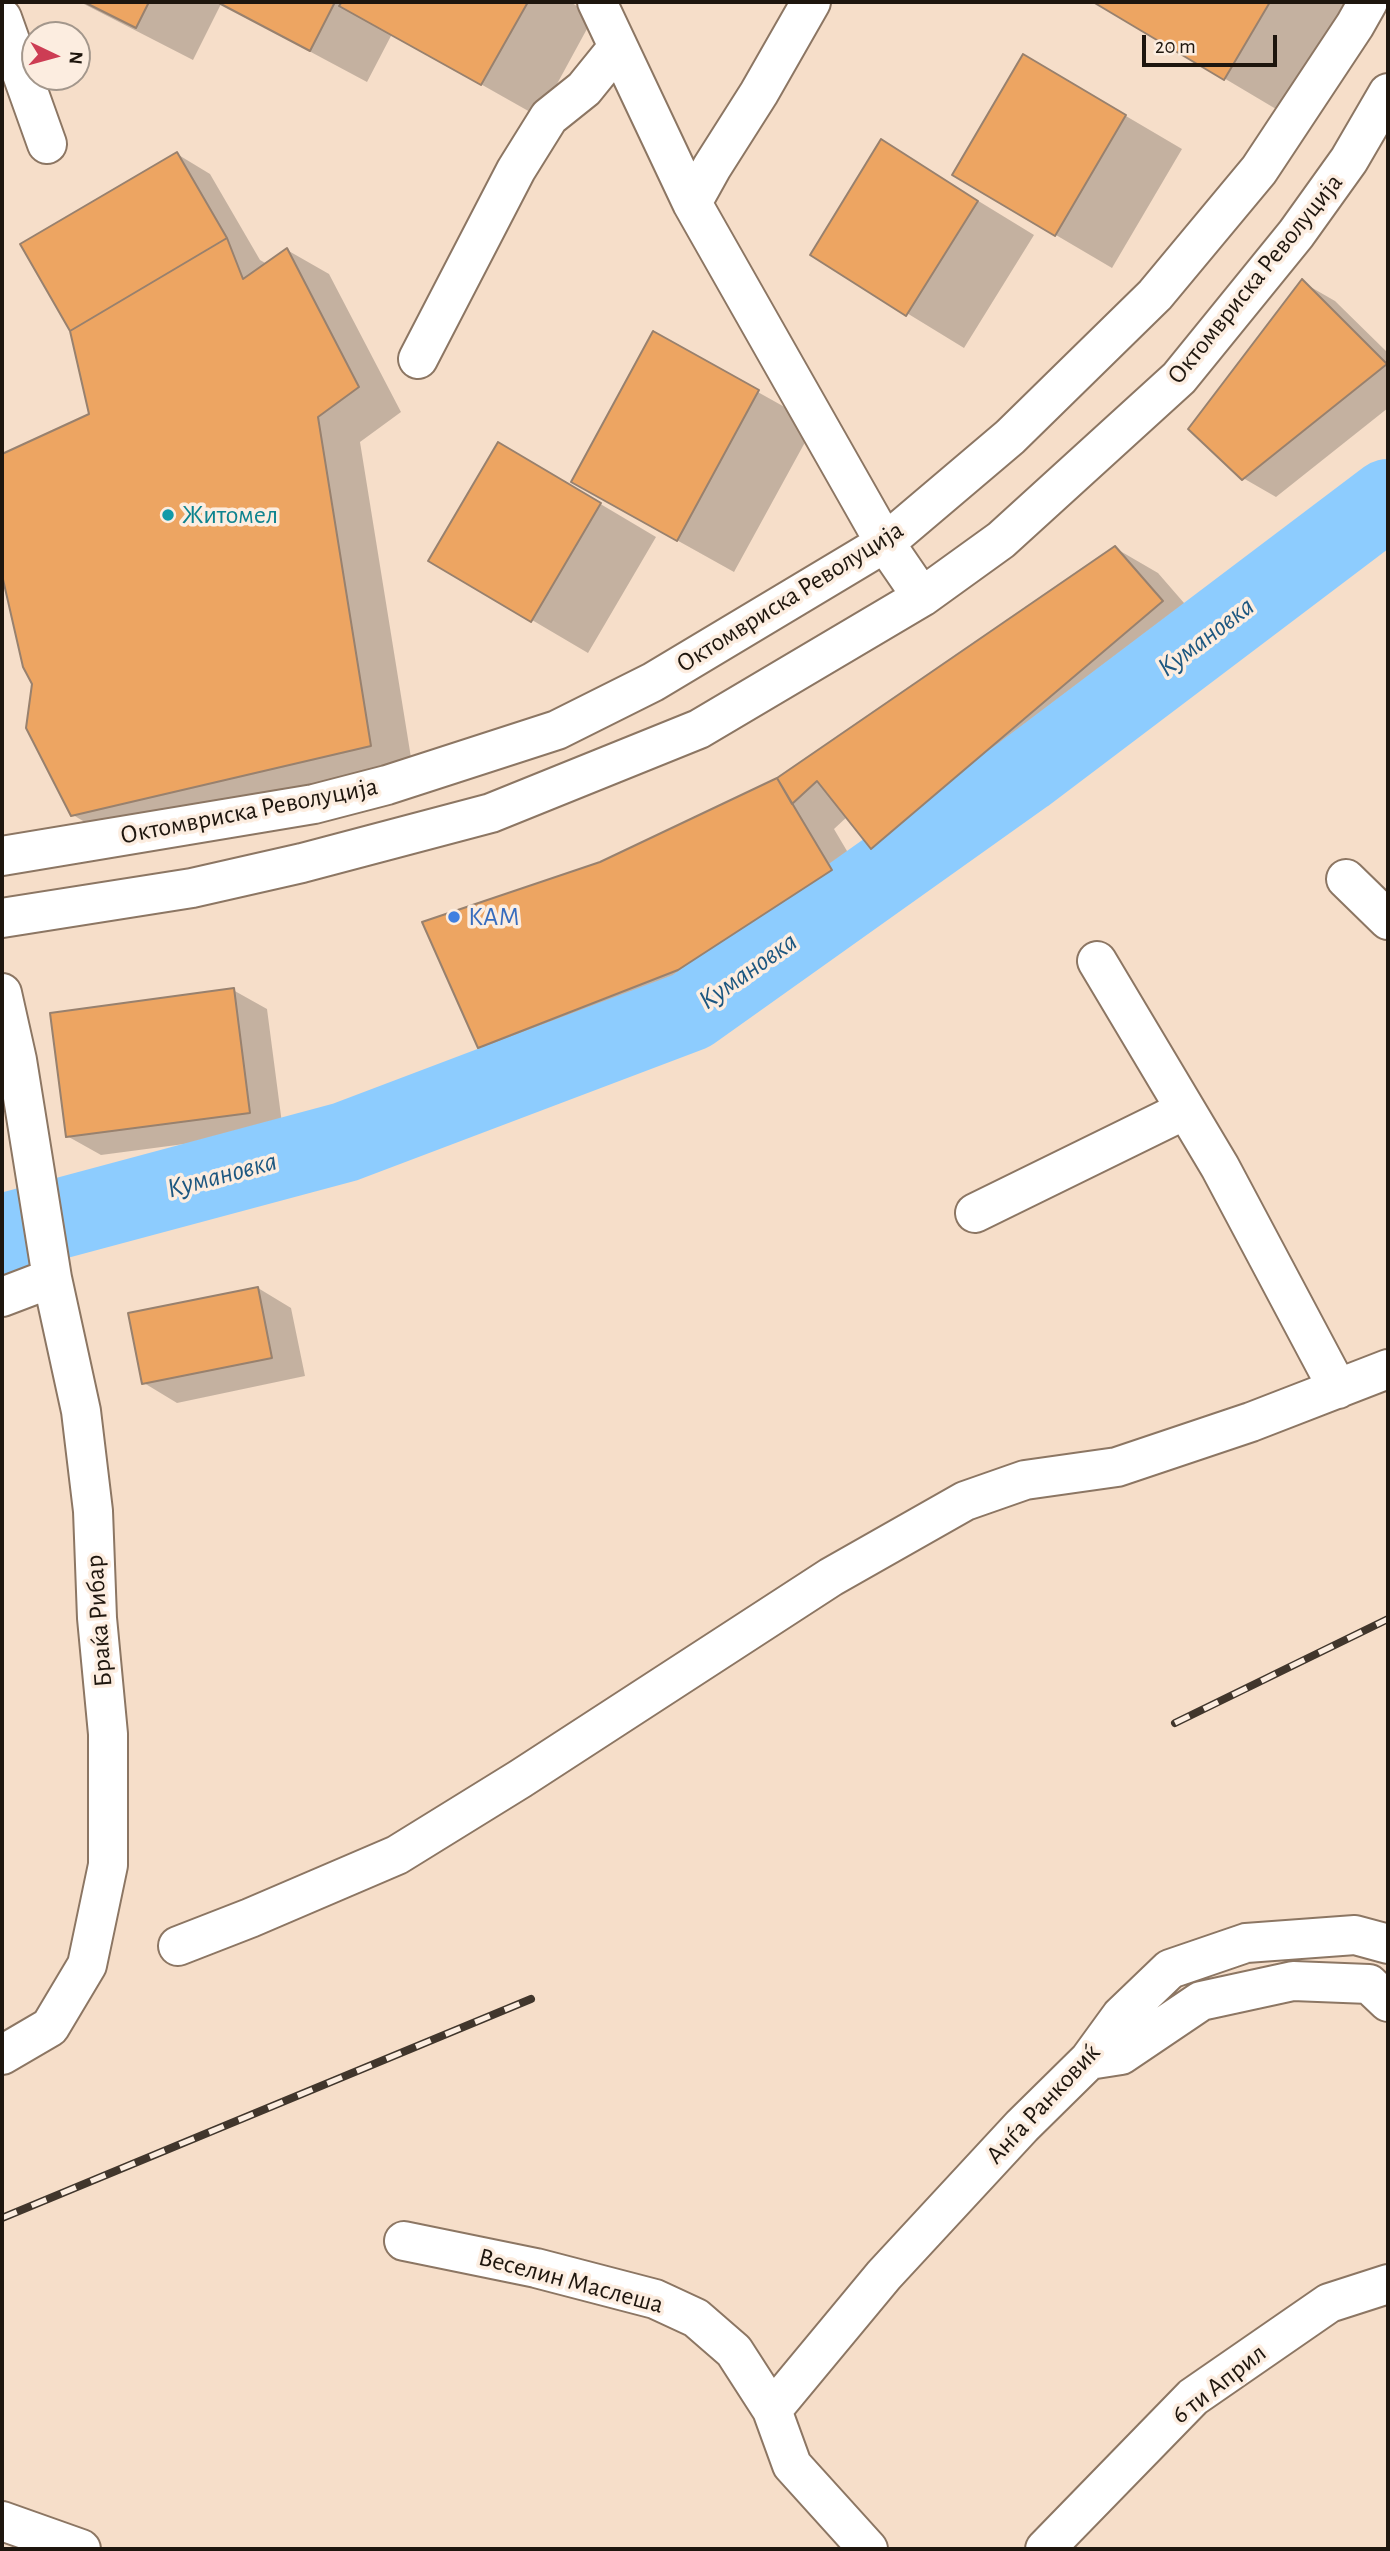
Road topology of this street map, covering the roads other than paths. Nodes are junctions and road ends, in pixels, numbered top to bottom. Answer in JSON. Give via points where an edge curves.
{"nodes":[{"id":1,"x":597,"y":2,"type":"edge"},
{"id":2,"x":811,"y":2,"type":"edge"},
{"id":3,"x":1368,"y":2,"type":"edge"},
{"id":4,"x":2,"y":18,"type":"edge"},
{"id":5,"x":618,"y":47,"type":"junction"},
{"id":6,"x":1388,"y":93,"type":"edge"},
{"id":7,"x":47,"y":144,"type":"dead end"},
{"id":8,"x":692,"y":203,"type":"junction"},
{"id":9,"x":418,"y":359,"type":"dead end"},
{"id":10,"x":885,"y":544,"type":"junction"},
{"id":11,"x":922,"y":597,"type":"junction"},
{"id":12,"x":2,"y":856,"type":"edge"},
{"id":13,"x":1346,"y":879,"type":"dead end"},
{"id":14,"x":2,"y":918,"type":"edge"},
{"id":15,"x":1388,"y":920,"type":"edge"},
{"id":16,"x":1097,"y":961,"type":"dead end"},
{"id":17,"x":2,"y":993,"type":"edge"},
{"id":18,"x":1185,"y":1110,"type":"junction"},
{"id":19,"x":975,"y":1213,"type":"dead end"},
{"id":20,"x":52,"y":1278,"type":"junction"},
{"id":21,"x":2,"y":1297,"type":"edge"},
{"id":22,"x":1388,"y":1369,"type":"edge"},
{"id":23,"x":1338,"y":1389,"type":"junction"},
{"id":24,"x":1388,"y":1944,"type":"edge"},
{"id":25,"x":178,"y":1946,"type":"dead end"},
{"id":26,"x":1388,"y":2002,"type":"edge"},
{"id":27,"x":2,"y":2055,"type":"edge"},
{"id":28,"x":1090,"y":2060,"type":"junction"},
{"id":29,"x":404,"y":2241,"type":"dead end"},
{"id":30,"x":1388,"y":2284,"type":"edge"},
{"id":31,"x":772,"y":2410,"type":"junction"},
{"id":32,"x":2,"y":2521,"type":"edge"},
{"id":33,"x":81,"y":2549,"type":"edge"},
{"id":34,"x":868,"y":2549,"type":"edge"},
{"id":35,"x":1045,"y":2549,"type":"edge"}],
"edges":[{"from":1,"to":5,"type":"street"},
{"from":2,"to":8,"type":"street"},
{"from":3,"to":10,"type":"street","name":"Октомвриска Револуција","via":[[1259,170],[1155,295],[1010,437]]},
{"from":4,"to":7,"type":"street"},
{"from":5,"to":8,"type":"street"},
{"from":5,"to":9,"type":"street","via":[[584,89],[548,117]]},
{"from":6,"to":11,"type":"street","name":"Октомвриска Револуција","via":[[1349,160],[1296,234],[1180,378],[1000,540]]},
{"from":8,"to":10,"type":"street"},
{"from":10,"to":11,"type":"street"},
{"from":10,"to":12,"type":"street","name":"Октомвриска Револуција","via":[[653,682],[557,730],[314,804]]},
{"from":11,"to":14,"type":"street","name":"Октомвриска Револуција","via":[[699,729],[491,813],[192,888]]},
{"from":13,"to":15,"type":"street"},
{"from":16,"to":18,"type":"street"},
{"from":17,"to":20,"type":"street","name":"Браќа Рибар"},
{"from":18,"to":19,"type":"street"},
{"from":18,"to":23,"type":"street"},
{"from":20,"to":21,"type":"street"},
{"from":20,"to":27,"type":"street","name":"Браќа Рибар","via":[[81,1411],[93,1511],[108,1734],[107,1865],[87,1965],[50,2027]]},
{"from":22,"to":23,"type":"street"},
{"from":23,"to":25,"type":"street","via":[[1116,1467],[1025,1480],[965,1501],[831,1577],[397,1855]]},
{"from":24,"to":28,"type":"street","name":"Анѓа Ранковиќ","via":[[1355,1935],[1246,1944],[1170,1969],[1121,2016]]},
{"from":26,"to":28,"type":"street","via":[[1369,1984],[1293,1981],[1201,2001],[1121,2055]]},
{"from":28,"to":31,"type":"street","name":"Анѓа Ранковиќ","via":[[884,2275]]},
{"from":29,"to":31,"type":"street","name":"Веселин Маслеша","via":[[536,2268],[642,2296],[696,2318],[734,2351]]},
{"from":30,"to":35,"type":"street","name":"6 ти Април","via":[[1329,2303],[1193,2397]]},
{"from":31,"to":34,"type":"street","name":"Веселин Маслеша","via":[[792,2465]]},
{"from":32,"to":33,"type":"street"}]}
